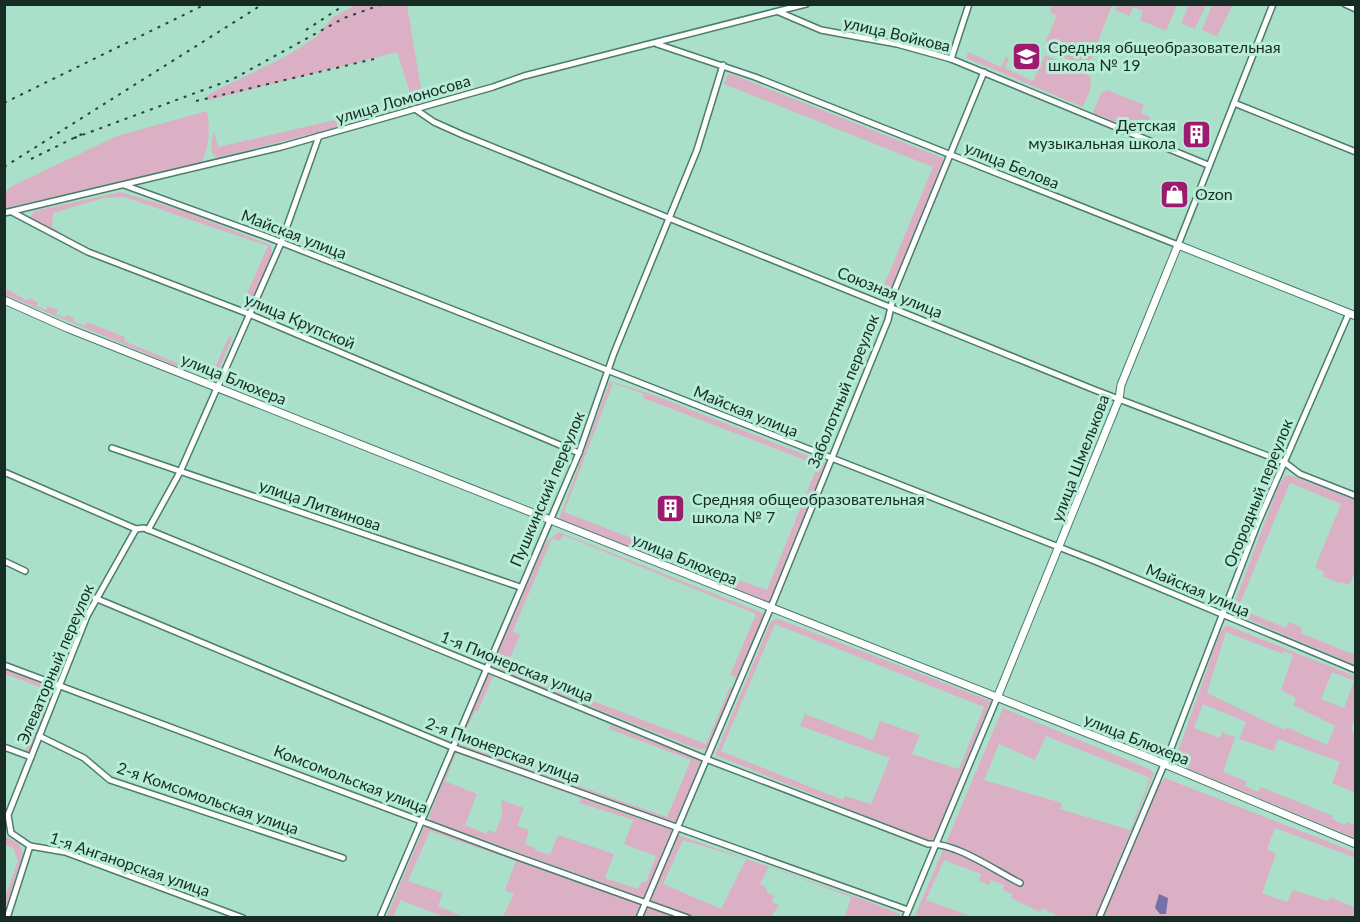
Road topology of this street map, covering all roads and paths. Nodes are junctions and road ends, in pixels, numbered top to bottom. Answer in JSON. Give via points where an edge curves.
{"nodes":[{"id":1,"x":806,"y":4,"type":"edge"},
{"id":2,"x":969,"y":4,"type":"edge"},
{"id":3,"x":1273,"y":4,"type":"edge"},
{"id":4,"x":1345,"y":4,"type":"edge"},
{"id":5,"x":1356,"y":9,"type":"edge"},
{"id":6,"x":779,"y":12,"type":"junction"},
{"id":7,"x":657,"y":44,"type":"junction"},
{"id":8,"x":951,"y":59,"type":"junction"},
{"id":9,"x":723,"y":65,"type":"junction"},
{"id":10,"x":984,"y":72,"type":"junction"},
{"id":11,"x":1234,"y":103,"type":"junction"},
{"id":12,"x":415,"y":109,"type":"junction"},
{"id":13,"x":319,"y":136,"type":"junction"},
{"id":14,"x":1356,"y":152,"type":"edge"},
{"id":15,"x":951,"y":155,"type":"junction"},
{"id":16,"x":1208,"y":165,"type":"junction"},
{"id":17,"x":124,"y":185,"type":"junction"},
{"id":18,"x":12,"y":212,"type":"junction"},
{"id":19,"x":4,"y":213,"type":"edge"},
{"id":20,"x":669,"y":219,"type":"junction"},
{"id":21,"x":281,"y":243,"type":"junction"},
{"id":22,"x":1178,"y":245,"type":"junction"},
{"id":23,"x":4,"y":300,"type":"edge"},
{"id":24,"x":891,"y":306,"type":"junction"},
{"id":25,"x":249,"y":314,"type":"junction"},
{"id":26,"x":1352,"y":314,"type":"edge"},
{"id":27,"x":608,"y":372,"type":"junction"},
{"id":28,"x":218,"y":388,"type":"junction"},
{"id":29,"x":1119,"y":399,"type":"junction"},
{"id":30,"x":112,"y":448,"type":"dead end"},
{"id":31,"x":579,"y":453,"type":"junction"},
{"id":32,"x":829,"y":459,"type":"junction"},
{"id":33,"x":1284,"y":462,"type":"junction"},
{"id":34,"x":4,"y":472,"type":"edge"},
{"id":35,"x":180,"y":472,"type":"junction"},
{"id":36,"x":1356,"y":496,"type":"edge"},
{"id":37,"x":550,"y":520,"type":"junction"},
{"id":38,"x":136,"y":529,"type":"junction"},
{"id":39,"x":148,"y":530,"type":"junction"},
{"id":40,"x":1060,"y":548,"type":"junction"},
{"id":41,"x":4,"y":561,"type":"edge"},
{"id":42,"x":25,"y":571,"type":"dead end"},
{"id":43,"x":520,"y":587,"type":"junction"},
{"id":44,"x":96,"y":598,"type":"junction"},
{"id":45,"x":770,"y":608,"type":"junction"},
{"id":46,"x":1224,"y":615,"type":"junction"},
{"id":47,"x":4,"y":664,"type":"edge"},
{"id":48,"x":486,"y":668,"type":"junction"},
{"id":49,"x":1356,"y":670,"type":"edge"},
{"id":50,"x":60,"y":685,"type":"junction"},
{"id":51,"x":997,"y":698,"type":"junction"},
{"id":52,"x":39,"y":736,"type":"junction"},
{"id":53,"x":4,"y":747,"type":"edge"},
{"id":54,"x":452,"y":747,"type":"junction"},
{"id":55,"x":31,"y":757,"type":"junction"},
{"id":56,"x":706,"y":759,"type":"junction"},
{"id":57,"x":1164,"y":763,"type":"junction"},
{"id":58,"x":8,"y":815,"type":"joint"},
{"id":59,"x":422,"y":819,"type":"junction"},
{"id":60,"x":677,"y":828,"type":"junction"},
{"id":61,"x":8,"y":832,"type":"edge"},
{"id":62,"x":937,"y":843,"type":"junction"},
{"id":63,"x":1356,"y":844,"type":"edge"},
{"id":64,"x":30,"y":846,"type":"junction"},
{"id":65,"x":343,"y":858,"type":"dead end"},
{"id":66,"x":1020,"y":883,"type":"dead end"},
{"id":67,"x":645,"y":902,"type":"junction"},
{"id":68,"x":908,"y":910,"type":"junction"},
{"id":69,"x":7,"y":918,"type":"edge"},
{"id":70,"x":243,"y":918,"type":"edge"},
{"id":71,"x":380,"y":918,"type":"edge"},
{"id":72,"x":639,"y":918,"type":"edge"},
{"id":73,"x":688,"y":918,"type":"edge"},
{"id":74,"x":904,"y":918,"type":"edge"},
{"id":75,"x":1099,"y":918,"type":"edge"}],
"edges":[{"from":1,"to":6,"type":"street","name":"улица Ломоносова"},
{"from":2,"to":8,"type":"street"},
{"from":3,"to":11,"type":"street","name":"улица Шмелькова"},
{"from":4,"to":5,"type":"street"},
{"from":6,"to":7,"type":"street","name":"улица Ломоносова"},
{"from":6,"to":8,"type":"street","name":"улица Войкова","via":[[821,30]]},
{"from":7,"to":9,"type":"street","name":"улица Белова"},
{"from":7,"to":12,"type":"street","name":"улица Ломоносова","via":[[524,76]]},
{"from":8,"to":10,"type":"street","name":"улица Войкова"},
{"from":9,"to":15,"type":"street","name":"улица Белова"},
{"from":9,"to":20,"type":"street","name":"Пушкинский переулок","via":[[697,150]]},
{"from":10,"to":15,"type":"street","name":"Заболотный переулок"},
{"from":10,"to":16,"type":"street","name":"улица Войкова"},
{"from":11,"to":14,"type":"street"},
{"from":11,"to":16,"type":"street","name":"улица Шмелькова"},
{"from":12,"to":13,"type":"street","name":"улица Ломоносова"},
{"from":12,"to":20,"type":"street","name":"Союзная улица","via":[[451,131]]},
{"from":13,"to":17,"type":"street","name":"улица Ломоносова"},
{"from":13,"to":21,"type":"street"},
{"from":15,"to":22,"type":"street","name":"улица Белова"},
{"from":15,"to":24,"type":"street","name":"Заболотный переулок"},
{"from":16,"to":22,"type":"street","name":"улица Шмелькова"},
{"from":17,"to":18,"type":"street","name":"улица Ломоносова"},
{"from":17,"to":21,"type":"street","name":"Майская улица"},
{"from":18,"to":19,"type":"street","name":"улица Ломоносова"},
{"from":18,"to":25,"type":"street","name":"улица Крупской","via":[[88,252]]},
{"from":20,"to":24,"type":"street","name":"Союзная улица"},
{"from":20,"to":27,"type":"street","name":"Пушкинский переулок"},
{"from":21,"to":25,"type":"street"},
{"from":21,"to":27,"type":"street","name":"Майская улица"},
{"from":22,"to":26,"type":"street","name":"улица Белова"},
{"from":22,"to":29,"type":"street","name":"улица Шмелькова","via":[[1121,385]]},
{"from":23,"to":28,"type":"street","name":"улица Блюхера"},
{"from":24,"to":29,"type":"street","name":"Союзная улица"},
{"from":24,"to":32,"type":"street","name":"Заболотный переулок"},
{"from":25,"to":28,"type":"street"},
{"from":25,"to":31,"type":"street","name":"улица Крупской"},
{"from":26,"to":33,"type":"street","name":"Огородный переулок"},
{"from":27,"to":31,"type":"street","name":"Пушкинский переулок"},
{"from":27,"to":32,"type":"street","name":"Майская улица"},
{"from":28,"to":35,"type":"street"},
{"from":28,"to":37,"type":"street","name":"улица Блюхера"},
{"from":29,"to":33,"type":"street","name":"Союзная улица"},
{"from":29,"to":40,"type":"street","name":"улица Шмелькова"},
{"from":30,"to":35,"type":"street","name":"улица Литвинова"},
{"from":31,"to":37,"type":"street","name":"Пушкинский переулок"},
{"from":32,"to":40,"type":"street","name":"Майская улица"},
{"from":32,"to":45,"type":"street","name":"Заболотный переулок"},
{"from":33,"to":36,"type":"street","name":"Союзная улица","via":[[1300,474]]},
{"from":33,"to":46,"type":"street","name":"Огородный переулок"},
{"from":34,"to":38,"type":"street","name":"1-я Пионерская улица"},
{"from":35,"to":39,"type":"street"},
{"from":35,"to":43,"type":"street","name":"улица Литвинова"},
{"from":37,"to":43,"type":"street","name":"Пушкинский переулок"},
{"from":37,"to":45,"type":"street","name":"улица Блюхера"},
{"from":38,"to":39,"type":"street","name":"1-я Пионерская улица"},
{"from":38,"to":44,"type":"street","name":"Элеваторный переулок"},
{"from":39,"to":48,"type":"street","name":"1-я Пионерская улица"},
{"from":40,"to":46,"type":"street","name":"Майская улица"},
{"from":40,"to":51,"type":"street","name":"улица Шмелькова"},
{"from":41,"to":42,"type":"street"},
{"from":43,"to":48,"type":"street","name":"Пушкинский переулок"},
{"from":44,"to":50,"type":"street","name":"Элеваторный переулок"},
{"from":44,"to":54,"type":"street","name":"2-я Пионерская улица"},
{"from":45,"to":51,"type":"street","name":"улица Блюхера"},
{"from":45,"to":56,"type":"street","name":"Заболотный переулок"},
{"from":46,"to":49,"type":"street","name":"Майская улица"},
{"from":46,"to":57,"type":"street","name":"Огородный переулок"},
{"from":47,"to":50,"type":"street","name":"Комсомольская улица"},
{"from":48,"to":54,"type":"street","name":"Пушкинский переулок"},
{"from":48,"to":56,"type":"street","name":"1-я Пионерская улица"},
{"from":50,"to":52,"type":"street","name":"Элеваторный переулок"},
{"from":50,"to":59,"type":"street","name":"Комсомольская улица"},
{"from":51,"to":57,"type":"street","name":"улица Блюхера"},
{"from":51,"to":62,"type":"street","name":"улица Шмелькова"},
{"from":52,"to":55,"type":"street","name":"Элеваторный переулок"},
{"from":52,"to":65,"type":"street","name":"2-я Комсомольская улица","via":[[84,758],[110,780]]},
{"from":53,"to":55,"type":"street"},
{"from":54,"to":59,"type":"street","name":"Пушкинский переулок"},
{"from":54,"to":60,"type":"street","name":"2-я Пионерская улица"},
{"from":55,"to":58,"type":"street","name":"Элеваторный переулок"},
{"from":56,"to":60,"type":"street","name":"Заболотный переулок"},
{"from":56,"to":62,"type":"street","name":"1-я Пионерская улица","via":[[928,844]]},
{"from":57,"to":63,"type":"street","name":"улица Блюхера"},
{"from":57,"to":75,"type":"street","name":"Огородный переулок"},
{"from":58,"to":61,"type":"street","name":"1-я Анганорская улица"},
{"from":59,"to":67,"type":"street","name":"Комсомольская улица"},
{"from":59,"to":71,"type":"street","name":"Пушкинский переулок"},
{"from":60,"to":67,"type":"street","name":"Заболотный переулок"},
{"from":60,"to":68,"type":"street","name":"2-я Пионерская улица"},
{"from":61,"to":64,"type":"street","name":"1-я Анганорская улица"},
{"from":62,"to":66,"type":"street","name":"1-я Пионерская улица"},
{"from":62,"to":68,"type":"street","name":"улица Шмелькова"},
{"from":64,"to":69,"type":"street"},
{"from":64,"to":70,"type":"street","name":"1-я Анганорская улица","via":[[65,852]]},
{"from":67,"to":72,"type":"street","name":"Заболотный переулок"},
{"from":67,"to":73,"type":"street","name":"Комсомольская улица"},
{"from":68,"to":74,"type":"street","name":"улица Шмелькова"}]}
